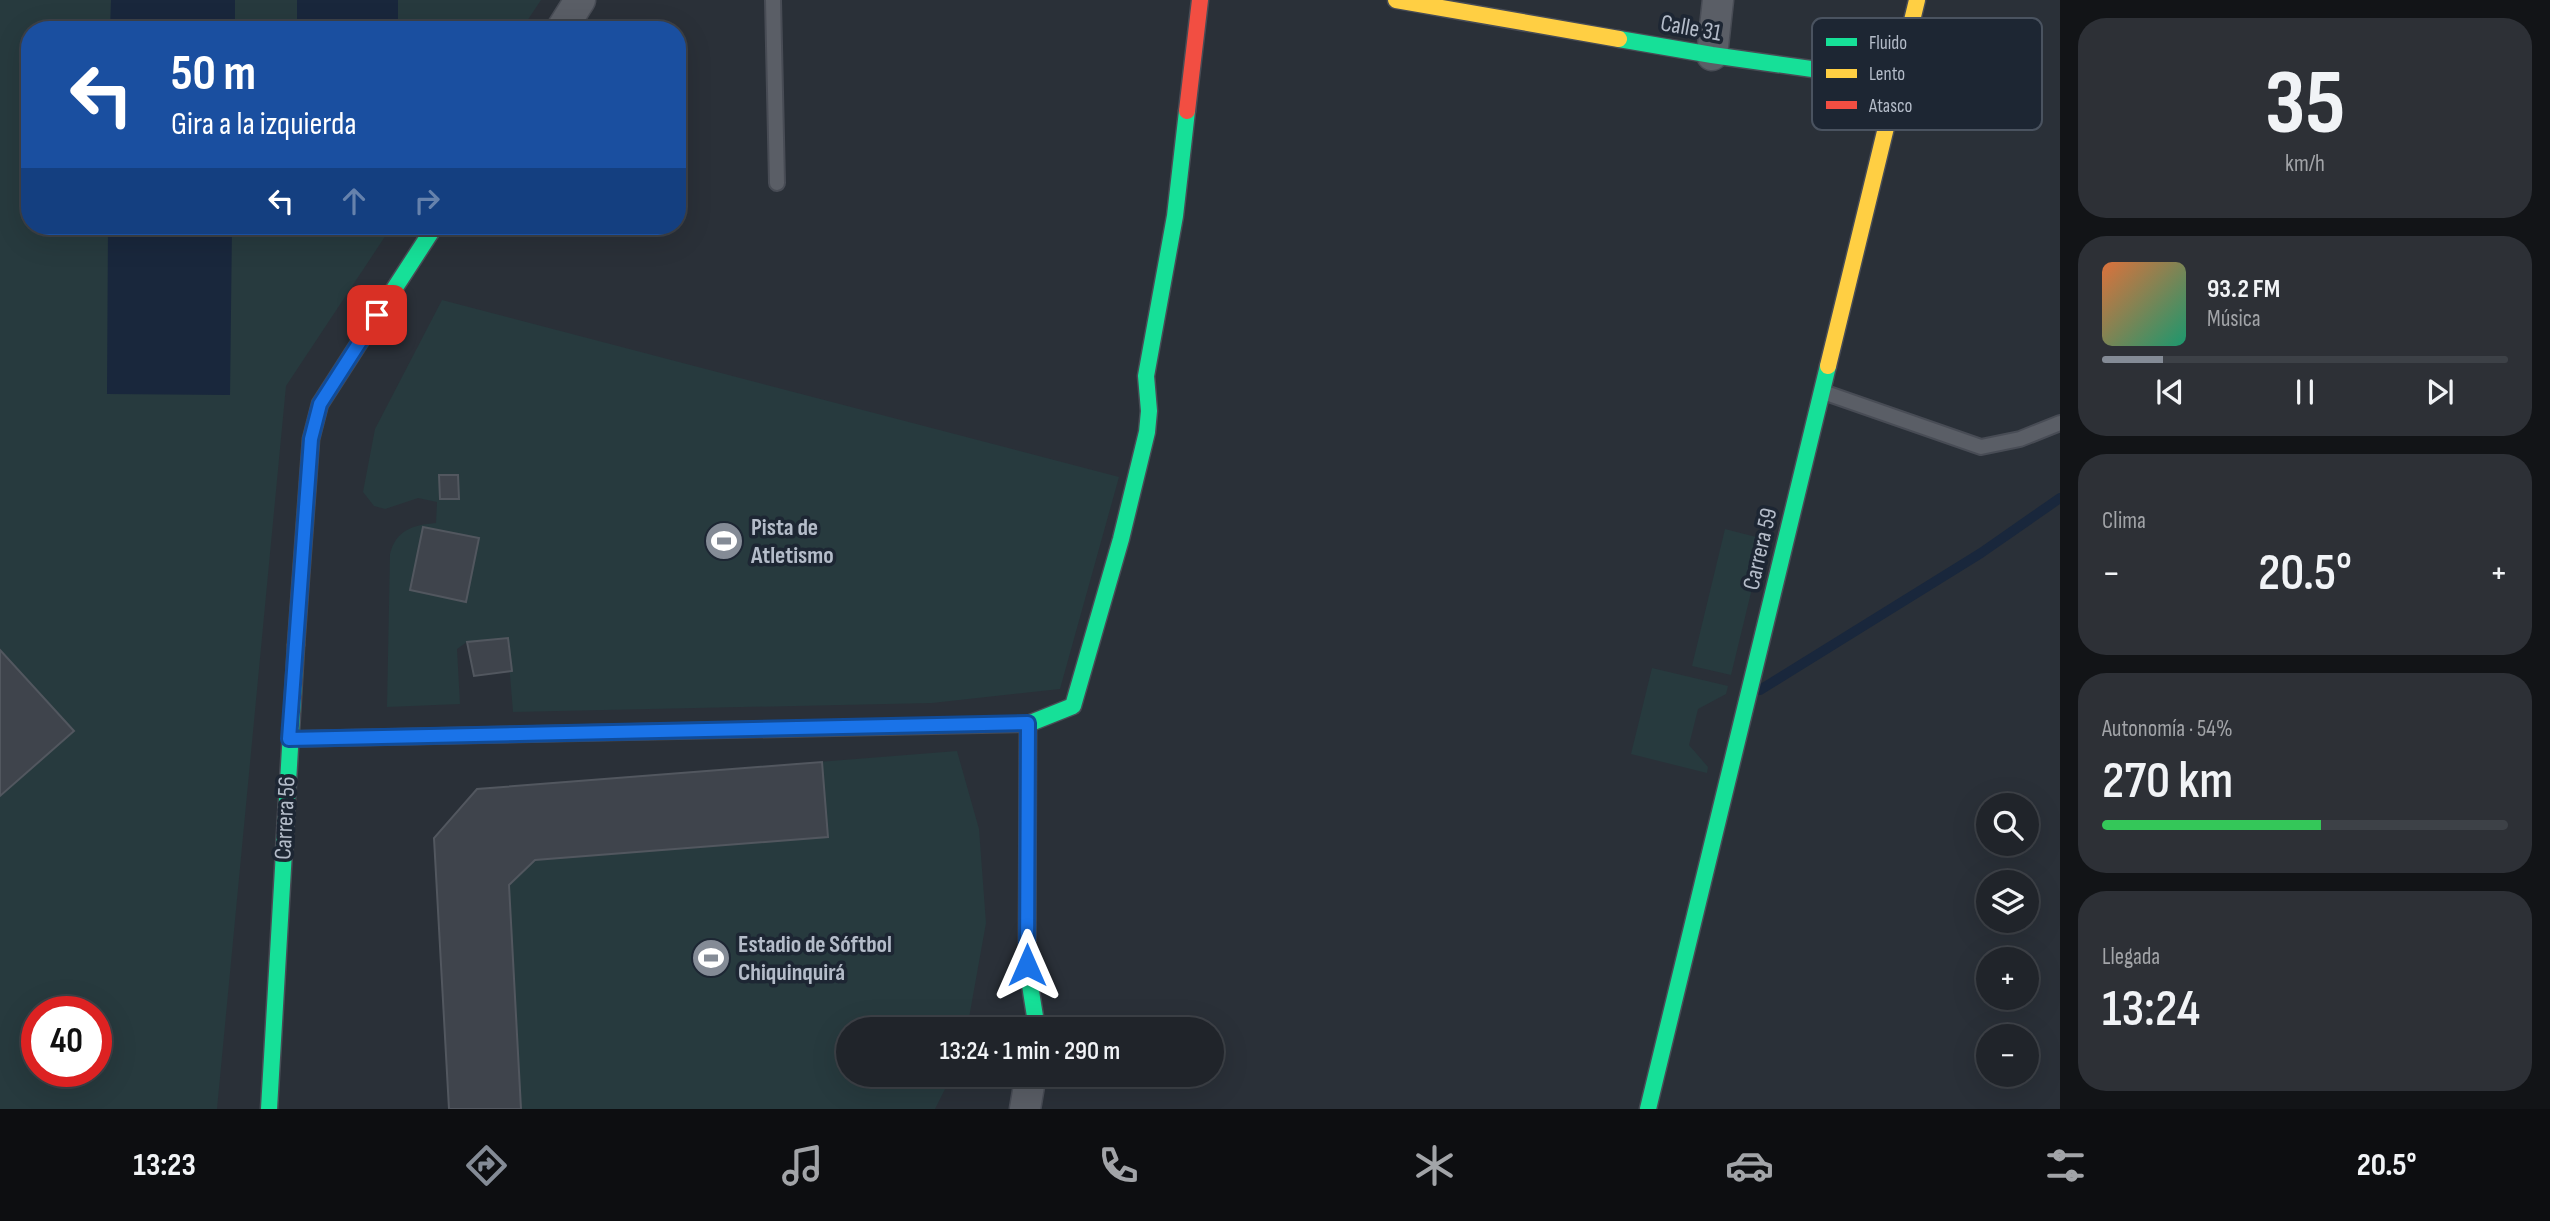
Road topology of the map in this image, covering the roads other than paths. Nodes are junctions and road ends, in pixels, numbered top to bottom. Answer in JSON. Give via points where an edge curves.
{"nodes":[{"id":1,"x":580,"y":0,"type":"edge"},
{"id":2,"x":772,"y":0,"type":"edge"},
{"id":3,"x":1200,"y":0,"type":"edge"},
{"id":4,"x":1396,"y":0,"type":"edge"},
{"id":5,"x":1718,"y":0,"type":"edge"},
{"id":6,"x":1917,"y":0,"type":"edge"},
{"id":7,"x":1913,"y":18,"type":"edge"},
{"id":8,"x":567,"y":21,"type":"edge"},
{"id":9,"x":1712,"y":55,"type":"junction"},
{"id":10,"x":1812,"y":69,"type":"edge"},
{"id":11,"x":1886,"y":130,"type":"edge"},
{"id":12,"x":777,"y":183,"type":"dead end"},
{"id":13,"x":429,"y":235,"type":"edge"},
{"id":14,"x":1822,"y":392,"type":"junction"},
{"id":15,"x":2060,"y":423,"type":"edge"},
{"id":16,"x":1028,"y":723,"type":"junction"},
{"id":17,"x":289,"y":739,"type":"junction"},
{"id":18,"x":1035,"y":1017,"type":"edge"},
{"id":19,"x":1029,"y":1087,"type":"edge"},
{"id":20,"x":269,"y":1109,"type":"edge"},
{"id":21,"x":1025,"y":1109,"type":"edge"},
{"id":22,"x":1648,"y":1109,"type":"edge"}],
"edges":[{"from":1,"to":8,"type":"street"},
{"from":2,"to":12,"type":"lane"},
{"from":3,"to":16,"type":"street","via":[[1175,216],[1146,376],[1149,411],[1144,445],[1073,706]]},
{"from":4,"to":9,"type":"street","name":"Calle 31"},
{"from":5,"to":9,"type":"street"},
{"from":6,"to":7,"type":"street","name":"Carrera 59"},
{"from":9,"to":10,"type":"street","name":"Calle 31"},
{"from":11,"to":14,"type":"street","name":"Carrera 59"},
{"from":13,"to":17,"type":"street","name":"Carrera 56","via":[[320,404],[311,439]]},
{"from":14,"to":15,"type":"lane","via":[[1981,447],[2020,439]]},
{"from":14,"to":22,"type":"street","name":"Carrera 59"},
{"from":16,"to":17,"type":"lane"},
{"from":16,"to":18,"type":"street","via":[[1027,965]]},
{"from":17,"to":20,"type":"street","name":"Carrera 56"},
{"from":19,"to":21,"type":"street"}]}
